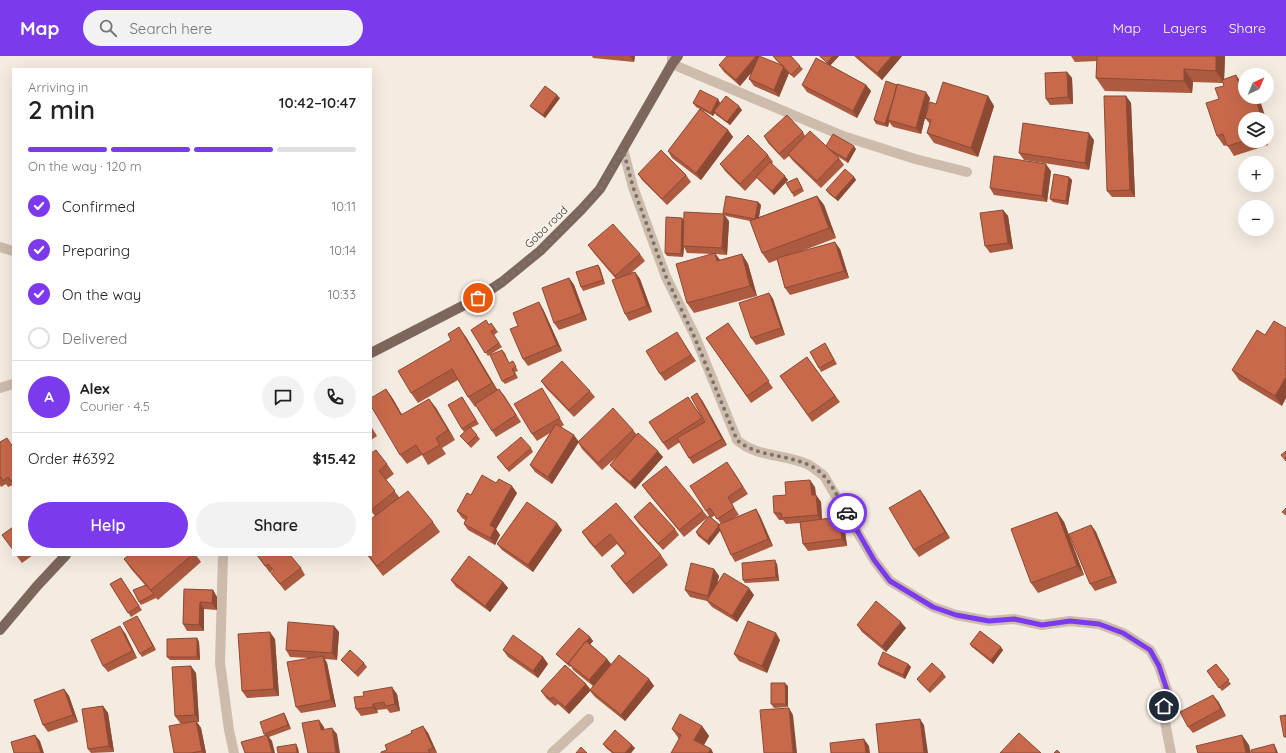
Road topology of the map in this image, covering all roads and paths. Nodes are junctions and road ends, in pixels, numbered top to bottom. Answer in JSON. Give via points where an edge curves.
{"nodes":[{"id":1,"x":674,"y":59,"type":"edge"},
{"id":2,"x":623,"y":149,"type":"junction"},
{"id":3,"x":967,"y":172,"type":"dead end"},
{"id":4,"x":0,"y":247,"type":"edge"},
{"id":5,"x":12,"y":251,"type":"edge"},
{"id":6,"x":372,"y":352,"type":"edge"},
{"id":7,"x":12,"y":384,"type":"edge"},
{"id":8,"x":0,"y":388,"type":"edge"},
{"id":9,"x":65,"y":556,"type":"edge"},
{"id":10,"x":222,"y":556,"type":"edge"},
{"id":11,"x":0,"y":630,"type":"edge"},
{"id":12,"x":589,"y":719,"type":"dead end"},
{"id":13,"x":234,"y":753,"type":"edge"},
{"id":14,"x":552,"y":753,"type":"edge"},
{"id":15,"x":1171,"y":753,"type":"edge"}],
"edges":[{"from":1,"to":2,"type":"main road","name":"Goba road"},
{"from":1,"to":3,"type":"street","via":[[843,136],[915,159]]},
{"from":2,"to":6,"type":"main road","name":"Goba road","via":[[600,189],[582,209],[540,251],[502,282],[478,298]]},
{"from":2,"to":15,"type":"street","via":[[633,187],[666,277],[694,336],[737,440],[753,450],[806,464],[818,470],[890,581],[933,607],[956,615],[989,621],[1014,619],[1042,625],[1070,621],[1099,624],[1123,633],[1150,650],[1159,666],[1169,696],[1164,706]]},
{"from":4,"to":5,"type":"street"},
{"from":7,"to":8,"type":"street"},
{"from":9,"to":11,"type":"main road"},
{"from":10,"to":13,"type":"street","via":[[220,663]]},
{"from":12,"to":14,"type":"street"}]}
